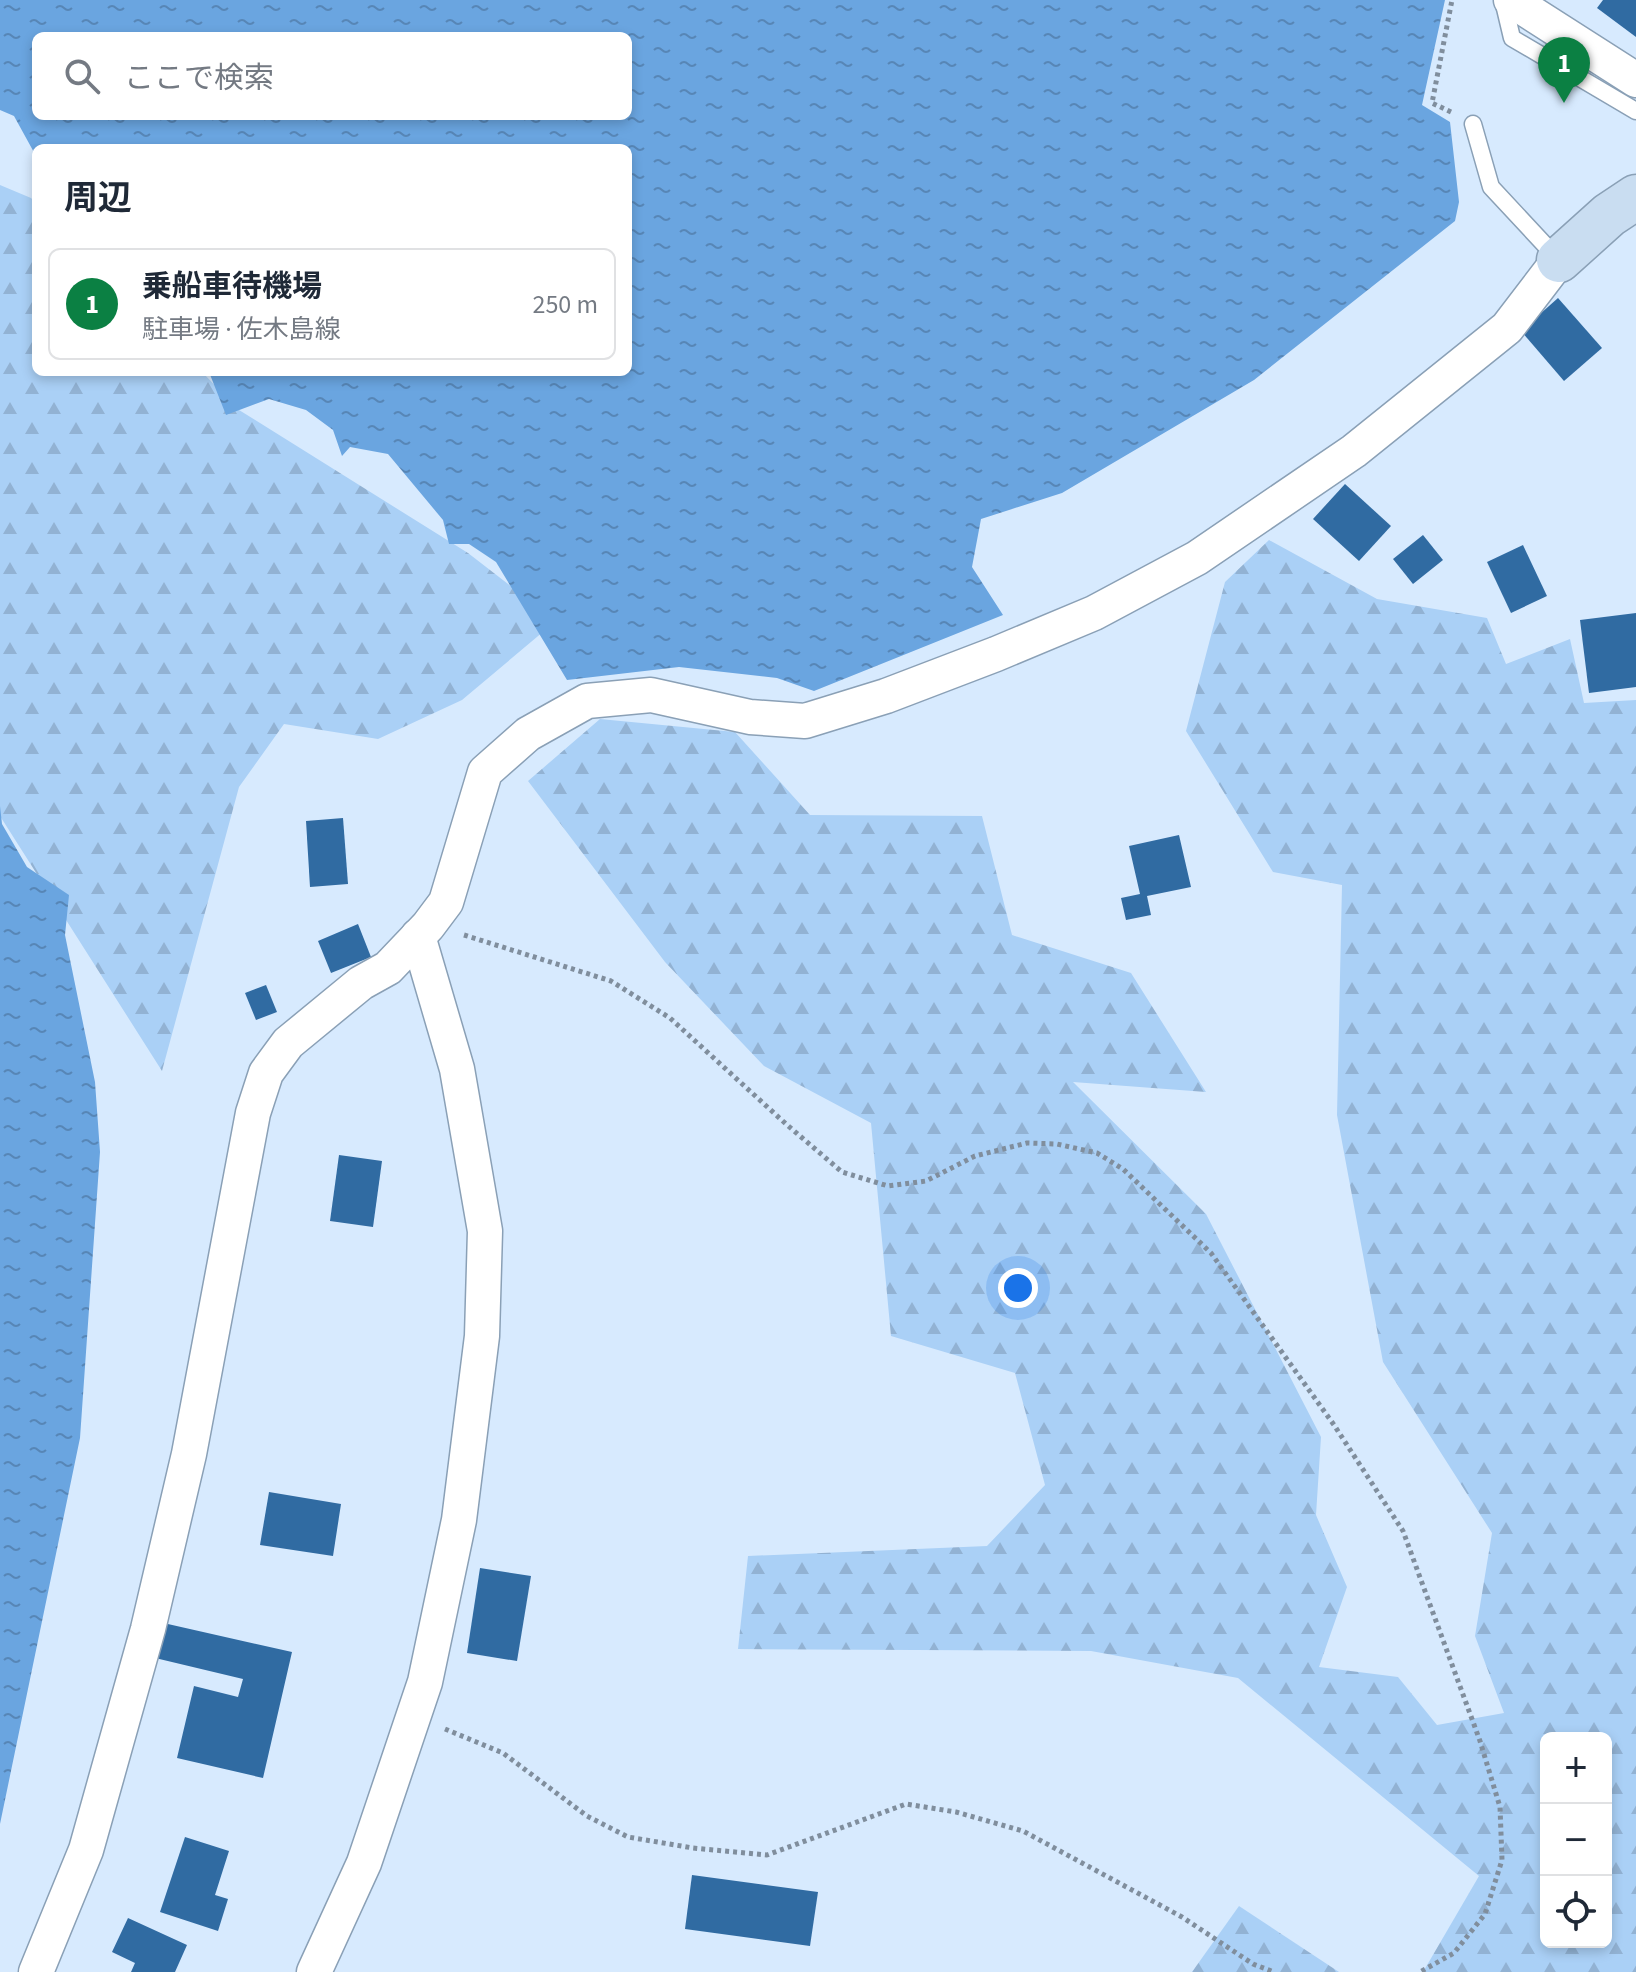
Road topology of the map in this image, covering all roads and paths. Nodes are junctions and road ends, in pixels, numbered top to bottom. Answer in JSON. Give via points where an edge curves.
{"nodes":[{"id":1,"x":1452,"y":0,"type":"edge"},
{"id":2,"x":1503,"y":0,"type":"edge"},
{"id":3,"x":1511,"y":0,"type":"edge"},
{"id":4,"x":1636,"y":80,"type":"edge"},
{"id":5,"x":1636,"y":111,"type":"edge"},
{"id":6,"x":1473,"y":124,"type":"joint"},
{"id":7,"x":1636,"y":197,"type":"edge"},
{"id":8,"x":1559,"y":260,"type":"junction"},
{"id":9,"x":423,"y":931,"type":"junction"},
{"id":10,"x":413,"y":1718,"type":"junction"},
{"id":11,"x":36,"y":1972,"type":"edge"},
{"id":12,"x":314,"y":1972,"type":"edge"},
{"id":13,"x":1274,"y":1972,"type":"edge"},
{"id":14,"x":1420,"y":1972,"type":"edge"}],
"edges":[{"from":1,"to":6,"type":"path","via":[[1432,103]]},
{"from":2,"to":5,"type":"lane","via":[[1512,38]]},
{"from":3,"to":4,"type":"street"},
{"from":6,"to":8,"type":"lane","via":[[1491,187]]},
{"from":7,"to":8,"type":"main road"},
{"from":8,"to":9,"type":"street","via":[[1507,328],[1354,451],[1197,558],[1094,613],[886,696],[805,721],[750,717],[651,695],[587,701],[528,734],[485,772],[446,902]]},
{"from":9,"to":10,"type":"street","via":[[457,1069],[485,1231],[482,1336],[459,1520]]},
{"from":9,"to":11,"type":"street","via":[[388,968],[361,983],[288,1043],[266,1073],[253,1113],[189,1454],[148,1629],[86,1850]]},
{"from":9,"to":14,"type":"path","via":[[514,949],[611,981],[670,1018],[842,1172],[888,1186],[926,1181],[975,1156],[1027,1143],[1057,1144],[1097,1153],[1123,1169],[1211,1253],[1403,1531],[1500,1807],[1502,1860],[1485,1914],[1454,1953]]},
{"from":10,"to":12,"type":"street","via":[[364,1863]]},
{"from":10,"to":13,"type":"path","via":[[503,1753],[587,1816],[628,1837],[767,1855],[906,1804],[1010,1827]]}]}
